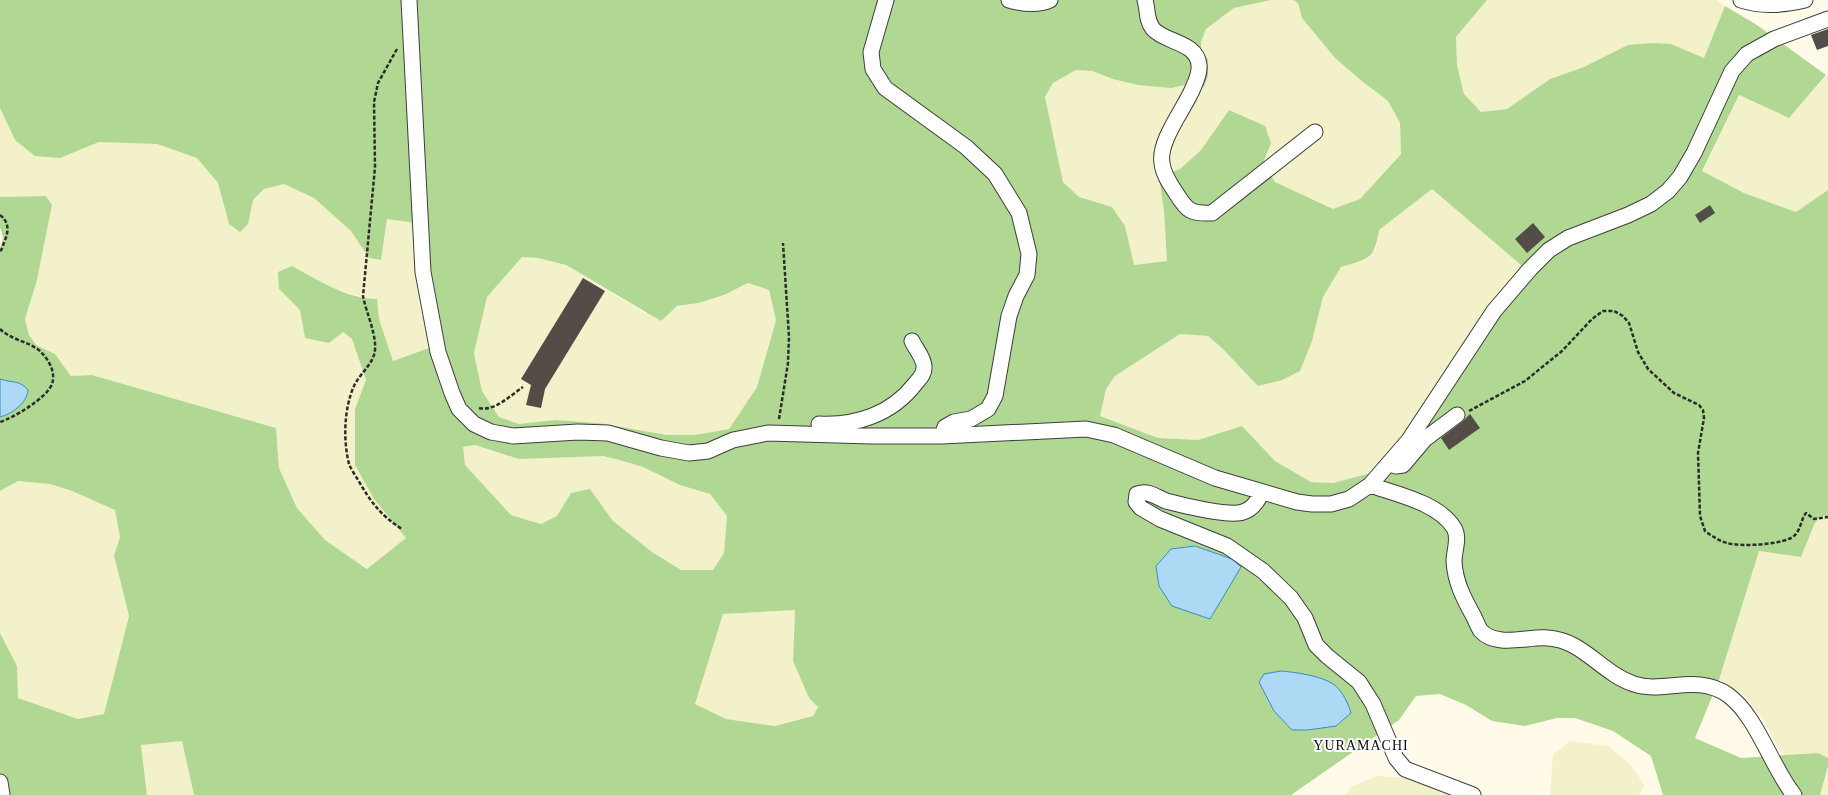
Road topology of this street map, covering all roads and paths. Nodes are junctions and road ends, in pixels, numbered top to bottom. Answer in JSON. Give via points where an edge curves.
{"nodes":[{"id":1,"x":409,"y":0,"type":"edge"},
{"id":2,"x":886,"y":0,"type":"edge"},
{"id":3,"x":1009,"y":0,"type":"edge"},
{"id":4,"x":1050,"y":0,"type":"edge"},
{"id":5,"x":1146,"y":0,"type":"edge"},
{"id":6,"x":1741,"y":0,"type":"edge"},
{"id":7,"x":1805,"y":0,"type":"edge"},
{"id":8,"x":1828,"y":19,"type":"edge"},
{"id":9,"x":410,"y":28,"type":"junction"},
{"id":10,"x":1315,"y":132,"type":"dead end"},
{"id":11,"x":0,"y":215,"type":"edge"},
{"id":12,"x":783,"y":243,"type":"dead end"},
{"id":13,"x":0,"y":253,"type":"edge"},
{"id":14,"x":0,"y":329,"type":"edge"},
{"id":15,"x":912,"y":341,"type":"dead end"},
{"id":16,"x":523,"y":387,"type":"dead end"},
{"id":17,"x":473,"y":406,"type":"dead end"},
{"id":18,"x":1457,"y":415,"type":"joint"},
{"id":19,"x":0,"y":422,"type":"edge"},
{"id":20,"x":777,"y":433,"type":"junction"},
{"id":21,"x":942,"y":436,"type":"junction"},
{"id":22,"x":1389,"y":463,"type":"junction"},
{"id":23,"x":1370,"y":485,"type":"junction"},
{"id":24,"x":1262,"y":492,"type":"junction"},
{"id":25,"x":1828,"y":518,"type":"edge"},
{"id":26,"x":402,"y":530,"type":"dead end"},
{"id":27,"x":0,"y":782,"type":"edge"},
{"id":28,"x":2,"y":795,"type":"edge"},
{"id":29,"x":1473,"y":795,"type":"edge"},
{"id":30,"x":1794,"y":795,"type":"edge"}],
"edges":[{"from":1,"to":9,"type":"street"},
{"from":2,"to":21,"type":"street","via":[[871,52],[873,69],[885,88],[966,147],[995,174],[1019,213],[1029,254],[1028,275],[1016,296],[1009,316],[995,396],[988,409],[972,419],[954,422],[945,427]]},
{"from":3,"to":4,"type":"street","via":[[1023,4],[1044,3]]},
{"from":5,"to":10,"type":"street","via":[[1147,19],[1153,29],[1182,44],[1195,54],[1199,64],[1198,78],[1171,129],[1161,162],[1166,178],[1184,206],[1197,214],[1212,214]]},
{"from":6,"to":7,"type":"street","via":[[1753,4],[1783,5]]},
{"from":8,"to":22,"type":"street","via":[[1774,39],[1747,54],[1732,71],[1694,153],[1668,191],[1651,204],[1628,215],[1568,238],[1549,250],[1530,268],[1494,311],[1409,440]]},
{"from":9,"to":20,"type":"street","via":[[423,272],[438,352],[459,409],[474,424],[491,432],[513,436],[608,433],[689,453],[708,451],[733,440]]},
{"from":9,"to":26,"type":"path","via":[[378,83],[374,102],[375,167],[363,296],[373,332],[374,354],[366,371],[354,384],[348,406],[346,433],[350,465],[360,483],[376,509]]},
{"from":11,"to":13,"type":"path","via":[[6,220],[9,231]]},
{"from":12,"to":20,"type":"path","via":[[789,338],[788,362]]},
{"from":14,"to":19,"type":"path","via":[[8,336],[39,350],[49,362],[53,375],[51,386],[37,400],[11,418]]},
{"from":15,"to":20,"type":"street","via":[[924,364],[924,372],[900,401],[886,411],[837,425],[790,425]]},
{"from":16,"to":17,"type":"path","via":[[494,406],[485,409]]},
{"from":18,"to":22,"type":"street","via":[[1425,439],[1403,465]]},
{"from":18,"to":25,"type":"path","via":[[1484,404],[1526,381],[1562,351],[1592,319],[1603,312],[1614,311],[1623,316],[1629,324],[1638,352],[1648,369],[1674,393],[1699,405],[1703,410],[1698,453],[1700,516],[1705,531],[1726,543],[1741,545],[1778,542],[1795,535],[1806,513],[1814,519]]},
{"from":20,"to":21,"type":"street"},
{"from":21,"to":24,"type":"street","via":[[1086,429],[1114,435],[1215,478]]},
{"from":22,"to":23,"type":"street"},
{"from":23,"to":24,"type":"street","via":[[1349,499],[1331,504],[1297,502]]},
{"from":23,"to":30,"type":"street","via":[[1416,500],[1440,514],[1455,529],[1455,578],[1481,631],[1493,638],[1550,638],[1573,644],[1615,676],[1635,685],[1697,684],[1728,695],[1739,705],[1763,741]]},
{"from":24,"to":29,"type":"street","via":[[1258,502],[1243,512],[1228,513],[1195,508],[1144,492],[1137,494],[1136,502],[1141,508],[1160,519],[1227,546],[1263,571],[1291,598],[1305,618],[1316,645],[1359,682],[1373,704],[1396,758],[1405,769]]},
{"from":27,"to":28,"type":"street"}]}
